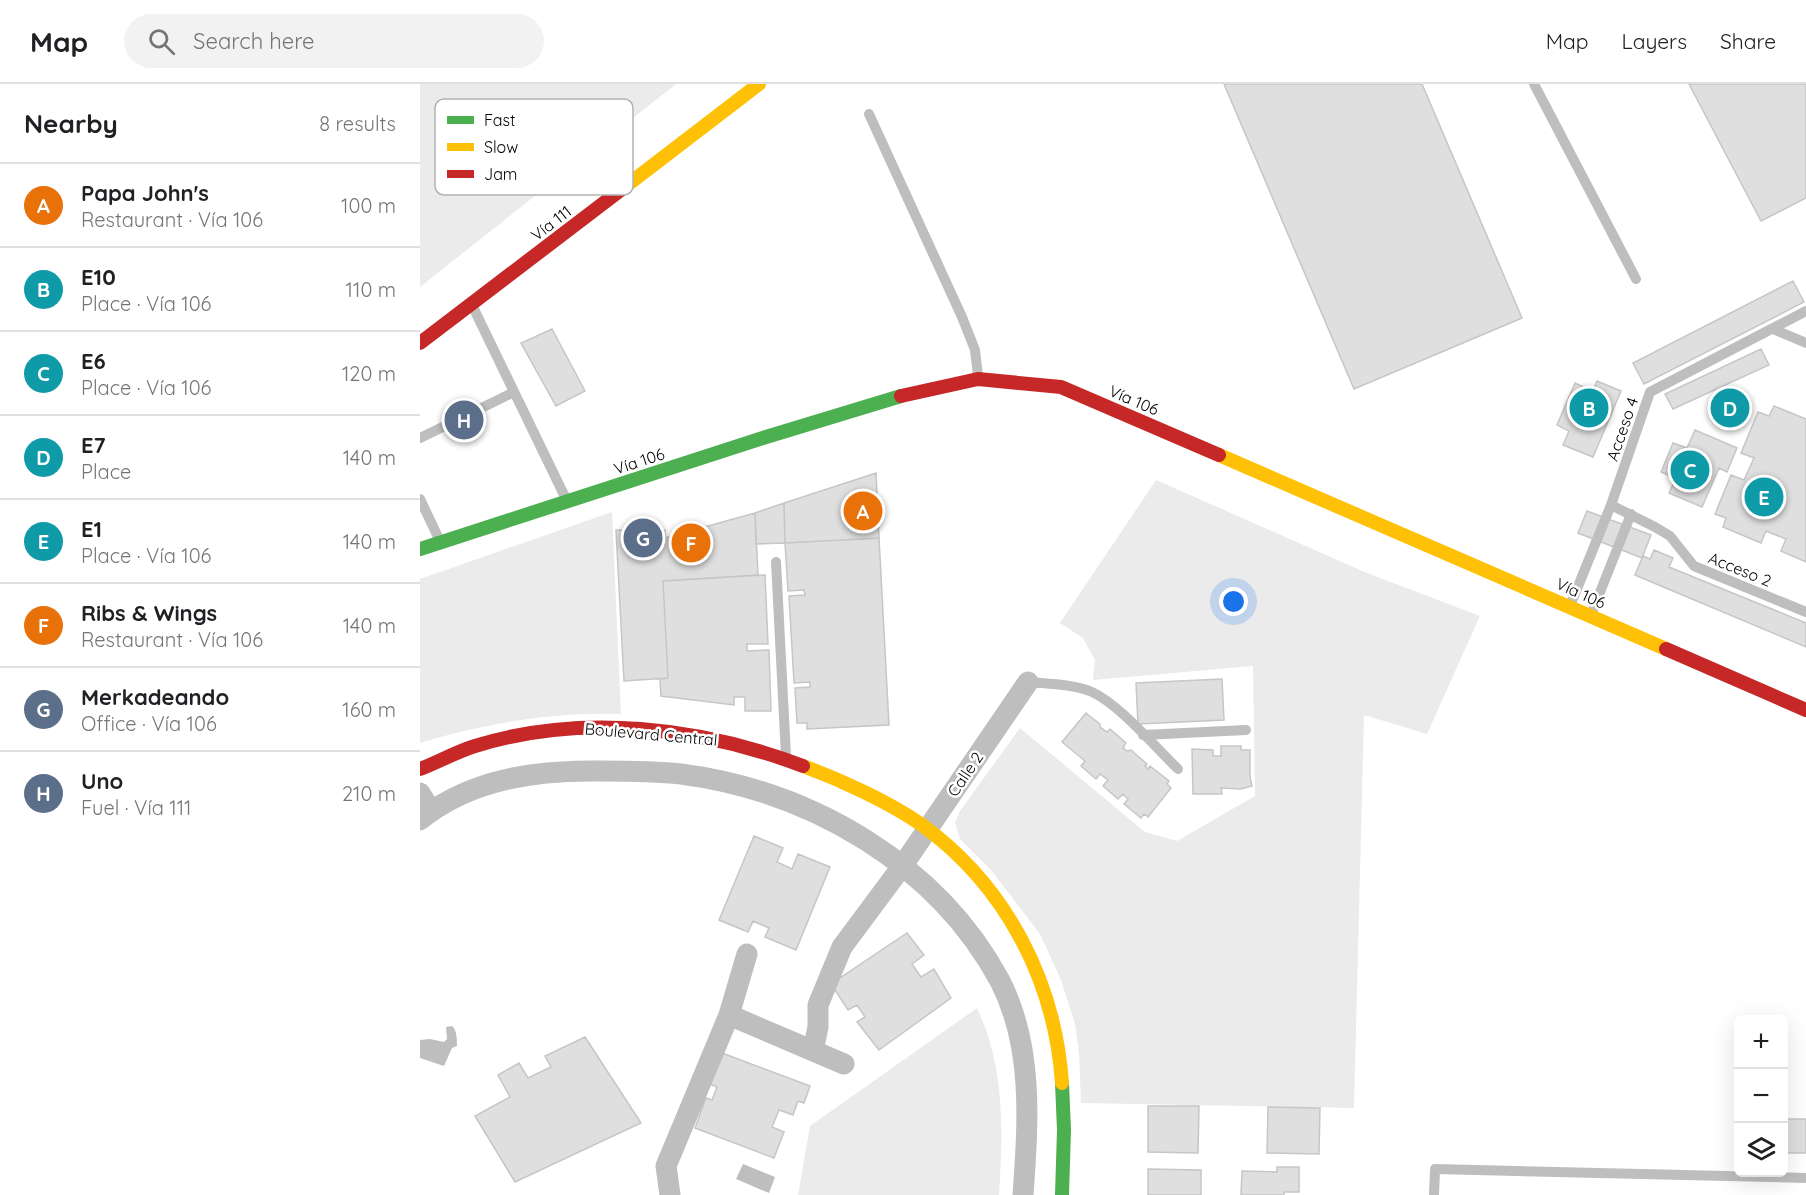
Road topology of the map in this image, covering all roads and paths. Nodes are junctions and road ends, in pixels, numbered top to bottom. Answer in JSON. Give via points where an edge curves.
{"nodes":[{"id":1,"x":759,"y":84,"type":"edge"},
{"id":2,"x":1534,"y":84,"type":"edge"},
{"id":3,"x":869,"y":114,"type":"dead end"},
{"id":4,"x":633,"y":181,"type":"edge"},
{"id":5,"x":614,"y":195,"type":"edge"},
{"id":6,"x":1636,"y":279,"type":"dead end"},
{"id":7,"x":472,"y":304,"type":"junction"},
{"id":8,"x":1806,"y":311,"type":"edge"},
{"id":9,"x":1773,"y":329,"type":"junction"},
{"id":10,"x":1806,"y":342,"type":"edge"},
{"id":11,"x":420,"y":343,"type":"edge"},
{"id":12,"x":978,"y":380,"type":"junction"},
{"id":13,"x":514,"y":392,"type":"junction"},
{"id":14,"x":420,"y":438,"type":"edge"},
{"id":15,"x":420,"y":499,"type":"edge"},
{"id":16,"x":568,"y":501,"type":"junction"},
{"id":17,"x":1611,"y":505,"type":"junction"},
{"id":18,"x":1631,"y":514,"type":"junction"},
{"id":19,"x":441,"y":542,"type":"junction"},
{"id":20,"x":420,"y":549,"type":"edge"},
{"id":21,"x":776,"y":562,"type":"dead end"},
{"id":22,"x":1570,"y":606,"type":"junction"},
{"id":23,"x":1806,"y":612,"type":"edge"},
{"id":24,"x":1590,"y":615,"type":"junction"},
{"id":25,"x":1028,"y":682,"type":"joint"},
{"id":26,"x":1806,"y":710,"type":"edge"},
{"id":27,"x":1246,"y":730,"type":"dead end"},
{"id":28,"x":1143,"y":735,"type":"junction"},
{"id":29,"x":786,"y":758,"type":"junction"},
{"id":30,"x":420,"y":769,"type":"edge"},
{"id":31,"x":1178,"y":769,"type":"dead end"},
{"id":32,"x":424,"y":808,"type":"edge"},
{"id":33,"x":927,"y":829,"type":"junction"},
{"id":34,"x":903,"y":865,"type":"junction"},
{"id":35,"x":747,"y":954,"type":"dead end"},
{"id":36,"x":729,"y":1015,"type":"junction"},
{"id":37,"x":813,"y":1051,"type":"junction"},
{"id":38,"x":844,"y":1064,"type":"dead end"},
{"id":39,"x":1806,"y":1178,"type":"edge"},
{"id":40,"x":670,"y":1195,"type":"edge"},
{"id":41,"x":1023,"y":1195,"type":"edge"},
{"id":42,"x":1062,"y":1195,"type":"edge"},
{"id":43,"x":1434,"y":1195,"type":"edge"}],
"edges":[{"from":1,"to":4,"type":"main road","name":"Vía 111"},
{"from":2,"to":6,"type":"lane"},
{"from":3,"to":12,"type":"lane","via":[[962,317],[975,350]]},
{"from":5,"to":7,"type":"main road","name":"Vía 111"},
{"from":7,"to":11,"type":"main road","name":"Vía 111"},
{"from":7,"to":13,"type":"lane"},
{"from":8,"to":9,"type":"lane","name":"Acceso 4"},
{"from":9,"to":10,"type":"lane"},
{"from":9,"to":17,"type":"lane","name":"Acceso 4","via":[[1650,393]]},
{"from":12,"to":16,"type":"main road","name":"Vía 106","via":[[883,401]]},
{"from":12,"to":22,"type":"main road","name":"Vía 106","via":[[1061,387]]},
{"from":13,"to":14,"type":"lane"},
{"from":13,"to":16,"type":"lane"},
{"from":15,"to":19,"type":"lane"},
{"from":16,"to":19,"type":"main road","name":"Vía 106"},
{"from":17,"to":18,"type":"lane","name":"Acceso 2"},
{"from":17,"to":22,"type":"lane","name":"Acceso 4"},
{"from":18,"to":23,"type":"lane","name":"Acceso 2","via":[[1670,536],[1694,566]]},
{"from":18,"to":24,"type":"lane"},
{"from":19,"to":20,"type":"main road","name":"Vía 106"},
{"from":21,"to":29,"type":"lane"},
{"from":22,"to":24,"type":"main road","name":"Vía 106"},
{"from":24,"to":26,"type":"main road","name":"Vía 106"},
{"from":25,"to":28,"type":"lane","via":[[1091,692],[1114,707]]},
{"from":25,"to":33,"type":"street","name":"Calle 2"},
{"from":27,"to":28,"type":"lane"},
{"from":28,"to":31,"type":"lane"},
{"from":29,"to":30,"type":"main road","name":"Boulevard Central","via":[[726,740],[576,727],[493,740],[447,755]]},
{"from":29,"to":33,"type":"main road","name":"Boulevard Central","via":[[856,788]]},
{"from":32,"to":34,"type":"street","via":[[511,777],[543,772],[681,774],[752,790],[814,812]]},
{"from":33,"to":34,"type":"street","name":"Calle 2"},
{"from":33,"to":42,"type":"main road","name":"Boulevard Central","via":[[973,872],[1019,933],[1051,1008],[1065,1104]]},
{"from":34,"to":37,"type":"street","name":"Calle 2","via":[[842,947],[818,1005]]},
{"from":34,"to":41,"type":"street","via":[[950,909],[1000,982],[1010,1007],[1024,1061],[1028,1098]]},
{"from":35,"to":36,"type":"street"},
{"from":36,"to":37,"type":"street"},
{"from":36,"to":40,"type":"street","via":[[666,1166]]},
{"from":37,"to":38,"type":"street"},
{"from":39,"to":43,"type":"lane","via":[[1435,1169]]}]}
